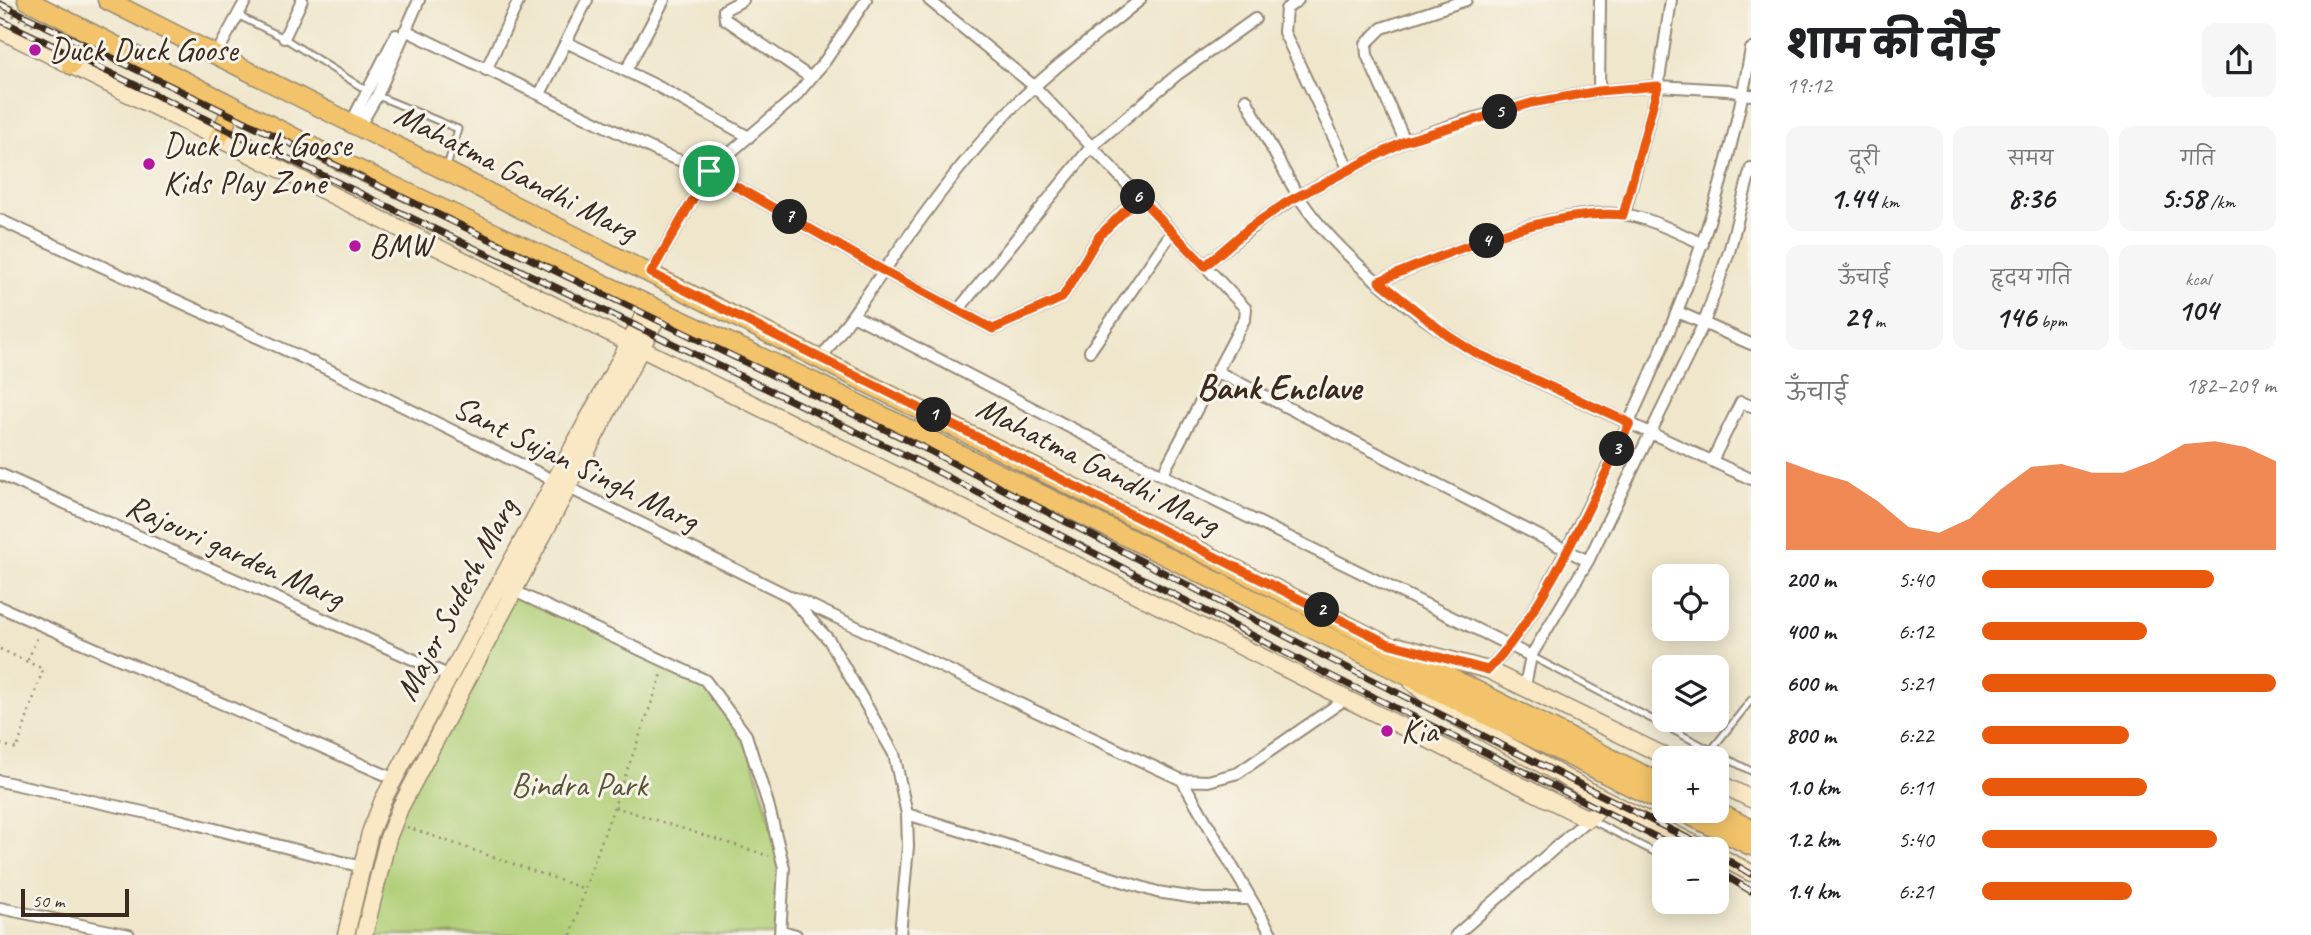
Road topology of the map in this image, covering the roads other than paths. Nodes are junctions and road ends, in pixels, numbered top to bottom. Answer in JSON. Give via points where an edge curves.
{"nodes":[{"id":1,"x":27,"y":0,"type":"edge"},
{"id":2,"x":107,"y":0,"type":"edge"},
{"id":3,"x":246,"y":0,"type":"edge"},
{"id":4,"x":302,"y":0,"type":"edge"},
{"id":5,"x":412,"y":0,"type":"edge"},
{"id":6,"x":419,"y":0,"type":"edge"},
{"id":7,"x":519,"y":0,"type":"edge"},
{"id":8,"x":587,"y":0,"type":"edge"},
{"id":9,"x":664,"y":0,"type":"edge"},
{"id":10,"x":743,"y":0,"type":"edge"},
{"id":11,"x":866,"y":0,"type":"edge"},
{"id":12,"x":929,"y":0,"type":"edge"},
{"id":13,"x":1140,"y":0,"type":"edge"},
{"id":14,"x":1298,"y":0,"type":"edge"},
{"id":15,"x":1466,"y":0,"type":"edge"},
{"id":16,"x":1600,"y":0,"type":"edge"},
{"id":17,"x":1671,"y":0,"type":"edge"},
{"id":18,"x":239,"y":16,"type":"junction"},
{"id":19,"x":1255,"y":19,"type":"dead end"},
{"id":20,"x":0,"y":30,"type":"edge"},
{"id":21,"x":405,"y":30,"type":"junction"},
{"id":22,"x":88,"y":32,"type":"junction"},
{"id":23,"x":284,"y":38,"type":"junction"},
{"id":24,"x":566,"y":42,"type":"junction"},
{"id":25,"x":1751,"y":49,"type":"edge"},
{"id":26,"x":216,"y":55,"type":"junction"},
{"id":27,"x":71,"y":65,"type":"junction"},
{"id":28,"x":486,"y":70,"type":"junction"},
{"id":29,"x":626,"y":71,"type":"junction"},
{"id":30,"x":810,"y":78,"type":"junction"},
{"id":31,"x":1034,"y":86,"type":"junction"},
{"id":32,"x":1658,"y":86,"type":"junction"},
{"id":33,"x":1599,"y":91,"type":"junction"},
{"id":34,"x":372,"y":93,"type":"junction"},
{"id":35,"x":540,"y":94,"type":"junction"},
{"id":36,"x":1747,"y":95,"type":"edge"},
{"id":37,"x":1246,"y":99,"type":"dead end"},
{"id":38,"x":233,"y":106,"type":"junction"},
{"id":39,"x":355,"y":125,"type":"junction"},
{"id":40,"x":749,"y":137,"type":"junction"},
{"id":41,"x":218,"y":139,"type":"junction"},
{"id":42,"x":1405,"y":141,"type":"junction"},
{"id":43,"x":1091,"y":147,"type":"junction"},
{"id":44,"x":1751,"y":168,"type":"edge"},
{"id":45,"x":446,"y":170,"type":"junction"},
{"id":46,"x":1349,"y":170,"type":"junction"},
{"id":47,"x":709,"y":171,"type":"junction"},
{"id":48,"x":1298,"y":196,"type":"junction"},
{"id":49,"x":1139,"y":197,"type":"junction"},
{"id":50,"x":1623,"y":215,"type":"junction"},
{"id":51,"x":0,"y":220,"type":"edge"},
{"id":52,"x":1172,"y":232,"type":"junction"},
{"id":53,"x":1703,"y":244,"type":"junction"},
{"id":54,"x":1205,"y":266,"type":"junction"},
{"id":55,"x":884,"y":271,"type":"junction"},
{"id":56,"x":651,"y":273,"type":"junction"},
{"id":57,"x":1379,"y":281,"type":"junction"},
{"id":58,"x":655,"y":307,"type":"junction"},
{"id":59,"x":958,"y":310,"type":"junction"},
{"id":60,"x":1678,"y":312,"type":"junction"},
{"id":61,"x":853,"y":315,"type":"junction"},
{"id":62,"x":1704,"y":323,"type":"junction"},
{"id":63,"x":635,"y":344,"type":"junction"},
{"id":64,"x":1751,"y":344,"type":"edge"},
{"id":65,"x":1090,"y":351,"type":"dead end"},
{"id":66,"x":821,"y":359,"type":"junction"},
{"id":67,"x":1218,"y":372,"type":"junction"},
{"id":68,"x":1751,"y":406,"type":"edge"},
{"id":69,"x":1630,"y":423,"type":"junction"},
{"id":70,"x":1652,"y":433,"type":"junction"},
{"id":71,"x":1712,"y":461,"type":"junction"},
{"id":72,"x":0,"y":474,"type":"edge"},
{"id":73,"x":1162,"y":475,"type":"junction"},
{"id":74,"x":1751,"y":479,"type":"edge"},
{"id":75,"x":559,"y":485,"type":"junction"},
{"id":76,"x":1566,"y":550,"type":"junction"},
{"id":77,"x":1588,"y":561,"type":"junction"},
{"id":78,"x":512,"y":590,"type":"junction"},
{"id":79,"x":789,"y":596,"type":"junction"},
{"id":80,"x":0,"y":607,"type":"edge"},
{"id":81,"x":1387,"y":643,"type":"junction"},
{"id":82,"x":1511,"y":646,"type":"junction"},
{"id":83,"x":1531,"y":656,"type":"junction"},
{"id":84,"x":1394,"y":666,"type":"junction"},
{"id":85,"x":1488,"y":670,"type":"junction"},
{"id":86,"x":448,"y":675,"type":"junction"},
{"id":87,"x":1525,"y":686,"type":"junction"},
{"id":88,"x":1347,"y":698,"type":"junction"},
{"id":89,"x":1751,"y":699,"type":"edge"},
{"id":90,"x":1704,"y":746,"type":"edge"},
{"id":91,"x":1715,"y":746,"type":"edge"},
{"id":92,"x":1652,"y":750,"type":"edge"},
{"id":93,"x":1729,"y":759,"type":"edge"},
{"id":94,"x":1751,"y":771,"type":"edge"},
{"id":95,"x":395,"y":779,"type":"junction"},
{"id":96,"x":1652,"y":779,"type":"edge"},
{"id":97,"x":1182,"y":780,"type":"junction"},
{"id":98,"x":0,"y":781,"type":"edge"},
{"id":99,"x":1729,"y":788,"type":"edge"},
{"id":100,"x":1652,"y":797,"type":"edge"},
{"id":101,"x":1751,"y":799,"type":"edge"},
{"id":102,"x":1608,"y":801,"type":"junction"},
{"id":103,"x":907,"y":814,"type":"junction"},
{"id":104,"x":376,"y":817,"type":"junction"},
{"id":105,"x":1729,"y":818,"type":"edge"},
{"id":106,"x":1588,"y":819,"type":"junction"},
{"id":107,"x":394,"y":822,"type":"junction"},
{"id":108,"x":1705,"y":823,"type":"edge"},
{"id":109,"x":1751,"y":829,"type":"edge"},
{"id":110,"x":1680,"y":837,"type":"edge"},
{"id":111,"x":1751,"y":846,"type":"edge"},
{"id":112,"x":1652,"y":851,"type":"edge"},
{"id":113,"x":1729,"y":861,"type":"edge"},
{"id":114,"x":362,"y":867,"type":"junction"},
{"id":115,"x":1751,"y":873,"type":"edge"},
{"id":116,"x":1251,"y":899,"type":"junction"},
{"id":117,"x":0,"y":908,"type":"edge"},
{"id":118,"x":781,"y":933,"type":"edge"},
{"id":119,"x":129,"y":935,"type":"edge"},
{"id":120,"x":346,"y":935,"type":"edge"},
{"id":121,"x":364,"y":935,"type":"edge"},
{"id":122,"x":796,"y":935,"type":"edge"},
{"id":123,"x":900,"y":935,"type":"edge"},
{"id":124,"x":1272,"y":935,"type":"edge"},
{"id":125,"x":1456,"y":935,"type":"edge"}],
"edges":[{"from":1,"to":22,"type":"main road","name":"Mahatma Gandhi Marg"},
{"from":2,"to":26,"type":"main road","name":"Mahatma Gandhi Marg"},
{"from":3,"to":18,"type":"street"},
{"from":4,"to":23,"type":"street"},
{"from":5,"to":34,"type":"street"},
{"from":6,"to":21,"type":"street"},
{"from":7,"to":28,"type":"street"},
{"from":8,"to":24,"type":"street"},
{"from":9,"to":29,"type":"street"},
{"from":10,"to":30,"type":"street","via":[[724,10],[725,19]]},
{"from":11,"to":30,"type":"street"},
{"from":12,"to":31,"type":"street"},
{"from":13,"to":31,"type":"street"},
{"from":14,"to":46,"type":"street","via":[[1286,9],[1284,32]]},
{"from":15,"to":42,"type":"street","via":[[1382,27],[1366,44]]},
{"from":16,"to":33,"type":"street"},
{"from":17,"to":32,"type":"street"},
{"from":18,"to":23,"type":"lane"},
{"from":18,"to":26,"type":"street"},
{"from":19,"to":43,"type":"street"},
{"from":20,"to":27,"type":"street"},
{"from":21,"to":28,"type":"street"},
{"from":21,"to":34,"type":"street"},
{"from":22,"to":27,"type":"main road"},
{"from":22,"to":38,"type":"main road","name":"Mahatma Gandhi Marg"},
{"from":23,"to":34,"type":"lane"},
{"from":24,"to":29,"type":"street"},
{"from":24,"to":35,"type":"street"},
{"from":25,"to":36,"type":"street"},
{"from":26,"to":39,"type":"main road","name":"Mahatma Gandhi Marg"},
{"from":27,"to":41,"type":"street"},
{"from":28,"to":35,"type":"street"},
{"from":29,"to":40,"type":"street"},
{"from":30,"to":40,"type":"street"},
{"from":31,"to":43,"type":"street"},
{"from":31,"to":55,"type":"street","via":[[976,150]]},
{"from":32,"to":33,"type":"street"},
{"from":32,"to":36,"type":"street"},
{"from":32,"to":50,"type":"street"},
{"from":33,"to":42,"type":"street","via":[[1531,103]]},
{"from":34,"to":39,"type":"street"},
{"from":34,"to":45,"type":"lane","via":[[458,128]]},
{"from":35,"to":47,"type":"street","via":[[665,155]]},
{"from":36,"to":53,"type":"street"},
{"from":37,"to":48,"type":"street"},
{"from":38,"to":41,"type":"main road"},
{"from":38,"to":58,"type":"main road","name":"Mahatma Gandhi Marg","via":[[342,162]]},
{"from":39,"to":45,"type":"main road","name":"Mahatma Gandhi Marg"},
{"from":40,"to":47,"type":"street"},
{"from":41,"to":63,"type":"street"},
{"from":42,"to":46,"type":"street"},
{"from":43,"to":49,"type":"street"},
{"from":43,"to":59,"type":"street"},
{"from":44,"to":62,"type":"street"},
{"from":45,"to":56,"type":"main road","name":"Mahatma Gandhi Marg"},
{"from":46,"to":48,"type":"street"},
{"from":47,"to":55,"type":"street"},
{"from":47,"to":56,"type":"street"},
{"from":48,"to":54,"type":"street"},
{"from":48,"to":57,"type":"street","via":[[1346,253]]},
{"from":49,"to":52,"type":"street"},
{"from":49,"to":59,"type":"street","via":[[1099,236],[1062,298],[993,329]]},
{"from":50,"to":53,"type":"street"},
{"from":50,"to":57,"type":"street","via":[[1588,214],[1550,222]]},
{"from":51,"to":75,"type":"street","name":"Sant Sujan Singh Marg","via":[[327,369]]},
{"from":52,"to":54,"type":"street"},
{"from":52,"to":65,"type":"street"},
{"from":53,"to":60,"type":"street"},
{"from":54,"to":67,"type":"street","via":[[1246,309]]},
{"from":55,"to":59,"type":"street"},
{"from":55,"to":61,"type":"street"},
{"from":56,"to":66,"type":"main road","name":"Mahatma Gandhi Marg"},
{"from":57,"to":69,"type":"street","via":[[1472,351]]},
{"from":58,"to":63,"type":"street","name":"Major Sudesh Marg"},
{"from":58,"to":84,"type":"main road","name":"Mahatma Gandhi Marg"},
{"from":60,"to":62,"type":"street"},
{"from":60,"to":69,"type":"street"},
{"from":61,"to":66,"type":"street"},
{"from":61,"to":73,"type":"street"},
{"from":62,"to":64,"type":"street"},
{"from":62,"to":70,"type":"street"},
{"from":63,"to":75,"type":"street","name":"Major Sudesh Marg"},
{"from":63,"to":88,"type":"street"},
{"from":66,"to":81,"type":"main road","name":"Mahatma Gandhi Marg"},
{"from":67,"to":73,"type":"street"},
{"from":67,"to":76,"type":"street"},
{"from":68,"to":71,"type":"street","via":[[1741,402]]},
{"from":69,"to":70,"type":"street"},
{"from":69,"to":76,"type":"street"},
{"from":70,"to":71,"type":"street"},
{"from":70,"to":77,"type":"street"},
{"from":71,"to":74,"type":"street"},
{"from":72,"to":86,"type":"street","name":"Rajouri garden Marg"},
{"from":73,"to":82,"type":"street"},
{"from":75,"to":78,"type":"street","name":"Major Sudesh Marg"},
{"from":75,"to":79,"type":"street","name":"Sant Sujan Singh Marg"},
{"from":75,"to":86,"type":"street","name":"Major Sudesh Marg"},
{"from":76,"to":77,"type":"street"},
{"from":76,"to":82,"type":"street"},
{"from":77,"to":83,"type":"street"},
{"from":78,"to":107,"type":"street","name":"Major Sudesh Marg"},
{"from":78,"to":118,"type":"street","via":[[705,680],[746,735],[782,860]]},
{"from":79,"to":97,"type":"street"},
{"from":79,"to":103,"type":"street","name":"Sant Sujan Singh Marg","via":[[829,640],[867,702],[894,754]]},
{"from":80,"to":95,"type":"street"},
{"from":81,"to":85,"type":"street","name":"Mahatma Gandhi Marg"},
{"from":81,"to":96,"type":"main road","name":"Mahatma Gandhi Marg"},
{"from":82,"to":83,"type":"street"},
{"from":82,"to":85,"type":"street"},
{"from":83,"to":87,"type":"street"},
{"from":83,"to":90,"type":"lane"},
{"from":84,"to":100,"type":"main road","name":"Mahatma Gandhi Marg"},
{"from":84,"to":102,"type":"street","name":"Mahatma Gandhi Marg","via":[[1444,710]]},
{"from":85,"to":87,"type":"street","name":"Mahatma Gandhi Marg"},
{"from":86,"to":95,"type":"street","name":"Major Sudesh Marg"},
{"from":87,"to":92,"type":"street","name":"Mahatma Gandhi Marg"},
{"from":88,"to":97,"type":"street","via":[[1238,773],[1208,781]]},
{"from":88,"to":106,"type":"street"},
{"from":89,"to":91,"type":"lane"},
{"from":93,"to":94,"type":"lane"},
{"from":95,"to":104,"type":"street","name":"Major Sudesh Marg"},
{"from":97,"to":116,"type":"street"},
{"from":98,"to":114,"type":"street","via":[[180,820]]},
{"from":99,"to":101,"type":"street"},
{"from":102,"to":106,"type":"street"},
{"from":102,"to":110,"type":"street","name":"Mahatma Gandhi Marg"},
{"from":103,"to":116,"type":"street","via":[[1157,892],[1202,899]]},
{"from":103,"to":123,"type":"street","name":"Sant Sujan Singh Marg"},
{"from":104,"to":107,"type":"street"},
{"from":104,"to":114,"type":"street","name":"Major Sudesh Marg"},
{"from":105,"to":109,"type":"main road"},
{"from":106,"to":112,"type":"lane"},
{"from":106,"to":125,"type":"street"},
{"from":107,"to":121,"type":"street","name":"Major Sudesh Marg"},
{"from":108,"to":111,"type":"main road"},
{"from":113,"to":115,"type":"street"},
{"from":114,"to":120,"type":"street","name":"Major Sudesh Marg"},
{"from":116,"to":124,"type":"street"},
{"from":117,"to":119,"type":"street"},
{"from":118,"to":122,"type":"street"}]}
